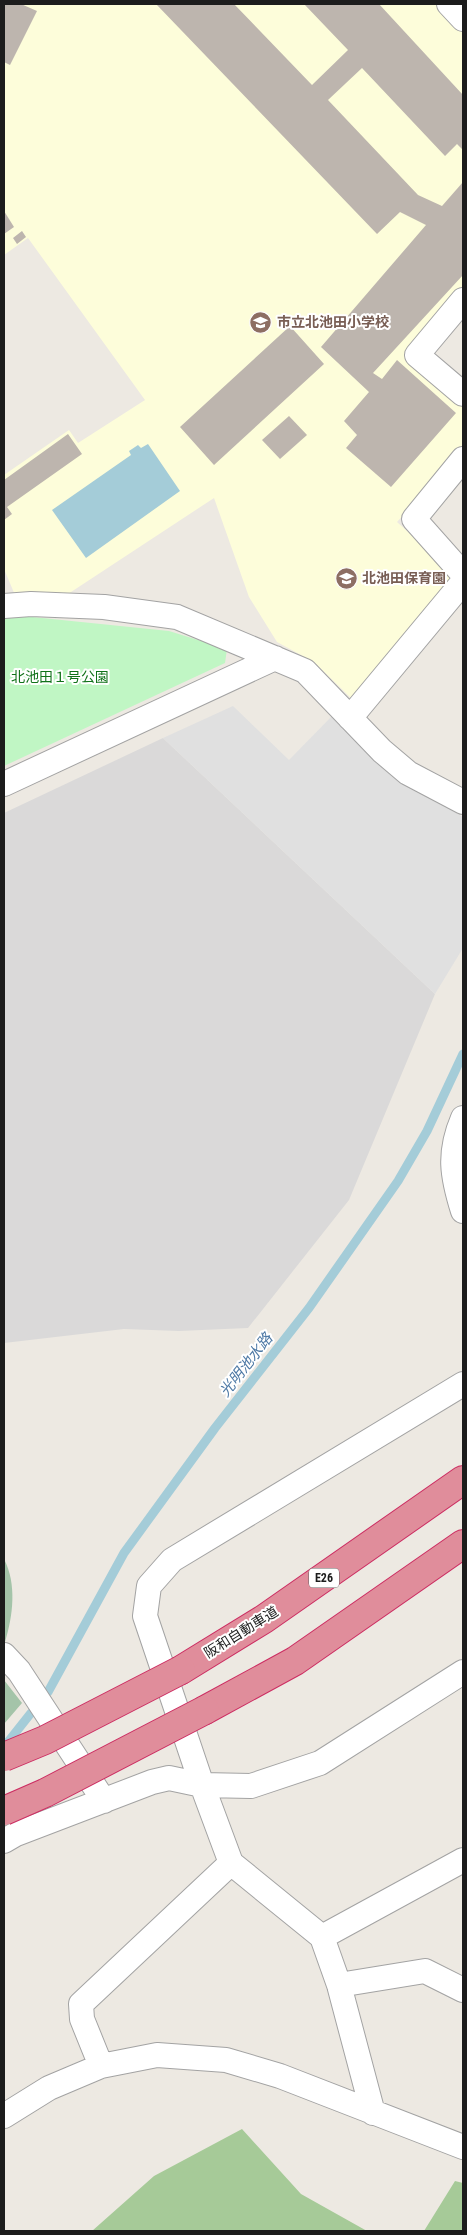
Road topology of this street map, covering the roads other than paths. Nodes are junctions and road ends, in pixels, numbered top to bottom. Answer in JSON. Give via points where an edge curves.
{"nodes":[{"id":1,"x":449,"y":4,"type":"edge"},
{"id":2,"x":463,"y":19,"type":"edge"},
{"id":3,"x":463,"y":300,"type":"edge"},
{"id":4,"x":463,"y":394,"type":"edge"},
{"id":5,"x":463,"y":460,"type":"edge"},
{"id":6,"x":463,"y":574,"type":"edge"},
{"id":7,"x":463,"y":582,"type":"edge"},
{"id":8,"x":4,"y":606,"type":"edge"},
{"id":9,"x":275,"y":658,"type":"junction"},
{"id":10,"x":350,"y":718,"type":"junction"},
{"id":11,"x":4,"y":784,"type":"edge"},
{"id":12,"x":463,"y":802,"type":"edge"},
{"id":13,"x":463,"y":1118,"type":"edge"},
{"id":14,"x":463,"y":1211,"type":"edge"},
{"id":15,"x":463,"y":1384,"type":"edge"},
{"id":16,"x":463,"y":1480,"type":"edge"},
{"id":17,"x":463,"y":1544,"type":"edge"},
{"id":18,"x":4,"y":1655,"type":"edge"},
{"id":19,"x":463,"y":1672,"type":"edge"},
{"id":20,"x":4,"y":1757,"type":"edge"},
{"id":21,"x":202,"y":1785,"type":"junction"},
{"id":22,"x":104,"y":1800,"type":"junction"},
{"id":23,"x":4,"y":1811,"type":"edge"},
{"id":24,"x":4,"y":1841,"type":"edge"},
{"id":25,"x":463,"y":1860,"type":"edge"},
{"id":26,"x":230,"y":1863,"type":"junction"},
{"id":27,"x":322,"y":1938,"type":"junction"},
{"id":28,"x":339,"y":1985,"type":"junction"},
{"id":29,"x":463,"y":1990,"type":"edge"},
{"id":30,"x":101,"y":2066,"type":"junction"},
{"id":31,"x":374,"y":2113,"type":"junction"},
{"id":32,"x":4,"y":2116,"type":"edge"},
{"id":33,"x":463,"y":2146,"type":"edge"}],
"edges":[{"from":1,"to":2,"type":"street"},
{"from":3,"to":4,"type":"street","via":[[417,355]]},
{"from":5,"to":6,"type":"street","via":[[414,519]]},
{"from":7,"to":10,"type":"street"},
{"from":8,"to":9,"type":"street","via":[[104,607],[177,617]]},
{"from":9,"to":10,"type":"street","via":[[305,671]]},
{"from":9,"to":11,"type":"street"},
{"from":10,"to":12,"type":"street","via":[[408,772]]},
{"from":13,"to":14,"type":"street","via":[[455,1137],[453,1178]]},
{"from":15,"to":21,"type":"street","via":[[172,1560],[149,1586],[144,1616]]},
{"from":16,"to":20,"type":"highway","name":"阪和自動車道","number":"E26","bridge":true,"via":[[264,1619],[181,1670],[45,1740]]},
{"from":17,"to":23,"type":"highway","bridge":true,"via":[[295,1661],[45,1793]]},
{"from":18,"to":22,"type":"street","via":[[19,1671]]},
{"from":19,"to":21,"type":"street","via":[[320,1763],[251,1786]]},
{"from":21,"to":22,"type":"street","via":[[169,1778]]},
{"from":21,"to":26,"type":"street"},
{"from":22,"to":24,"type":"street"},
{"from":25,"to":27,"type":"street"},
{"from":26,"to":27,"type":"street"},
{"from":26,"to":30,"type":"street","via":[[81,2004],[82,2019]]},
{"from":27,"to":28,"type":"street"},
{"from":28,"to":29,"type":"street","via":[[425,1970]]},
{"from":28,"to":31,"type":"street"},
{"from":30,"to":31,"type":"street","via":[[157,2055],[226,2060],[280,2076]]},
{"from":30,"to":32,"type":"street","via":[[50,2088]]},
{"from":31,"to":33,"type":"street"}]}
